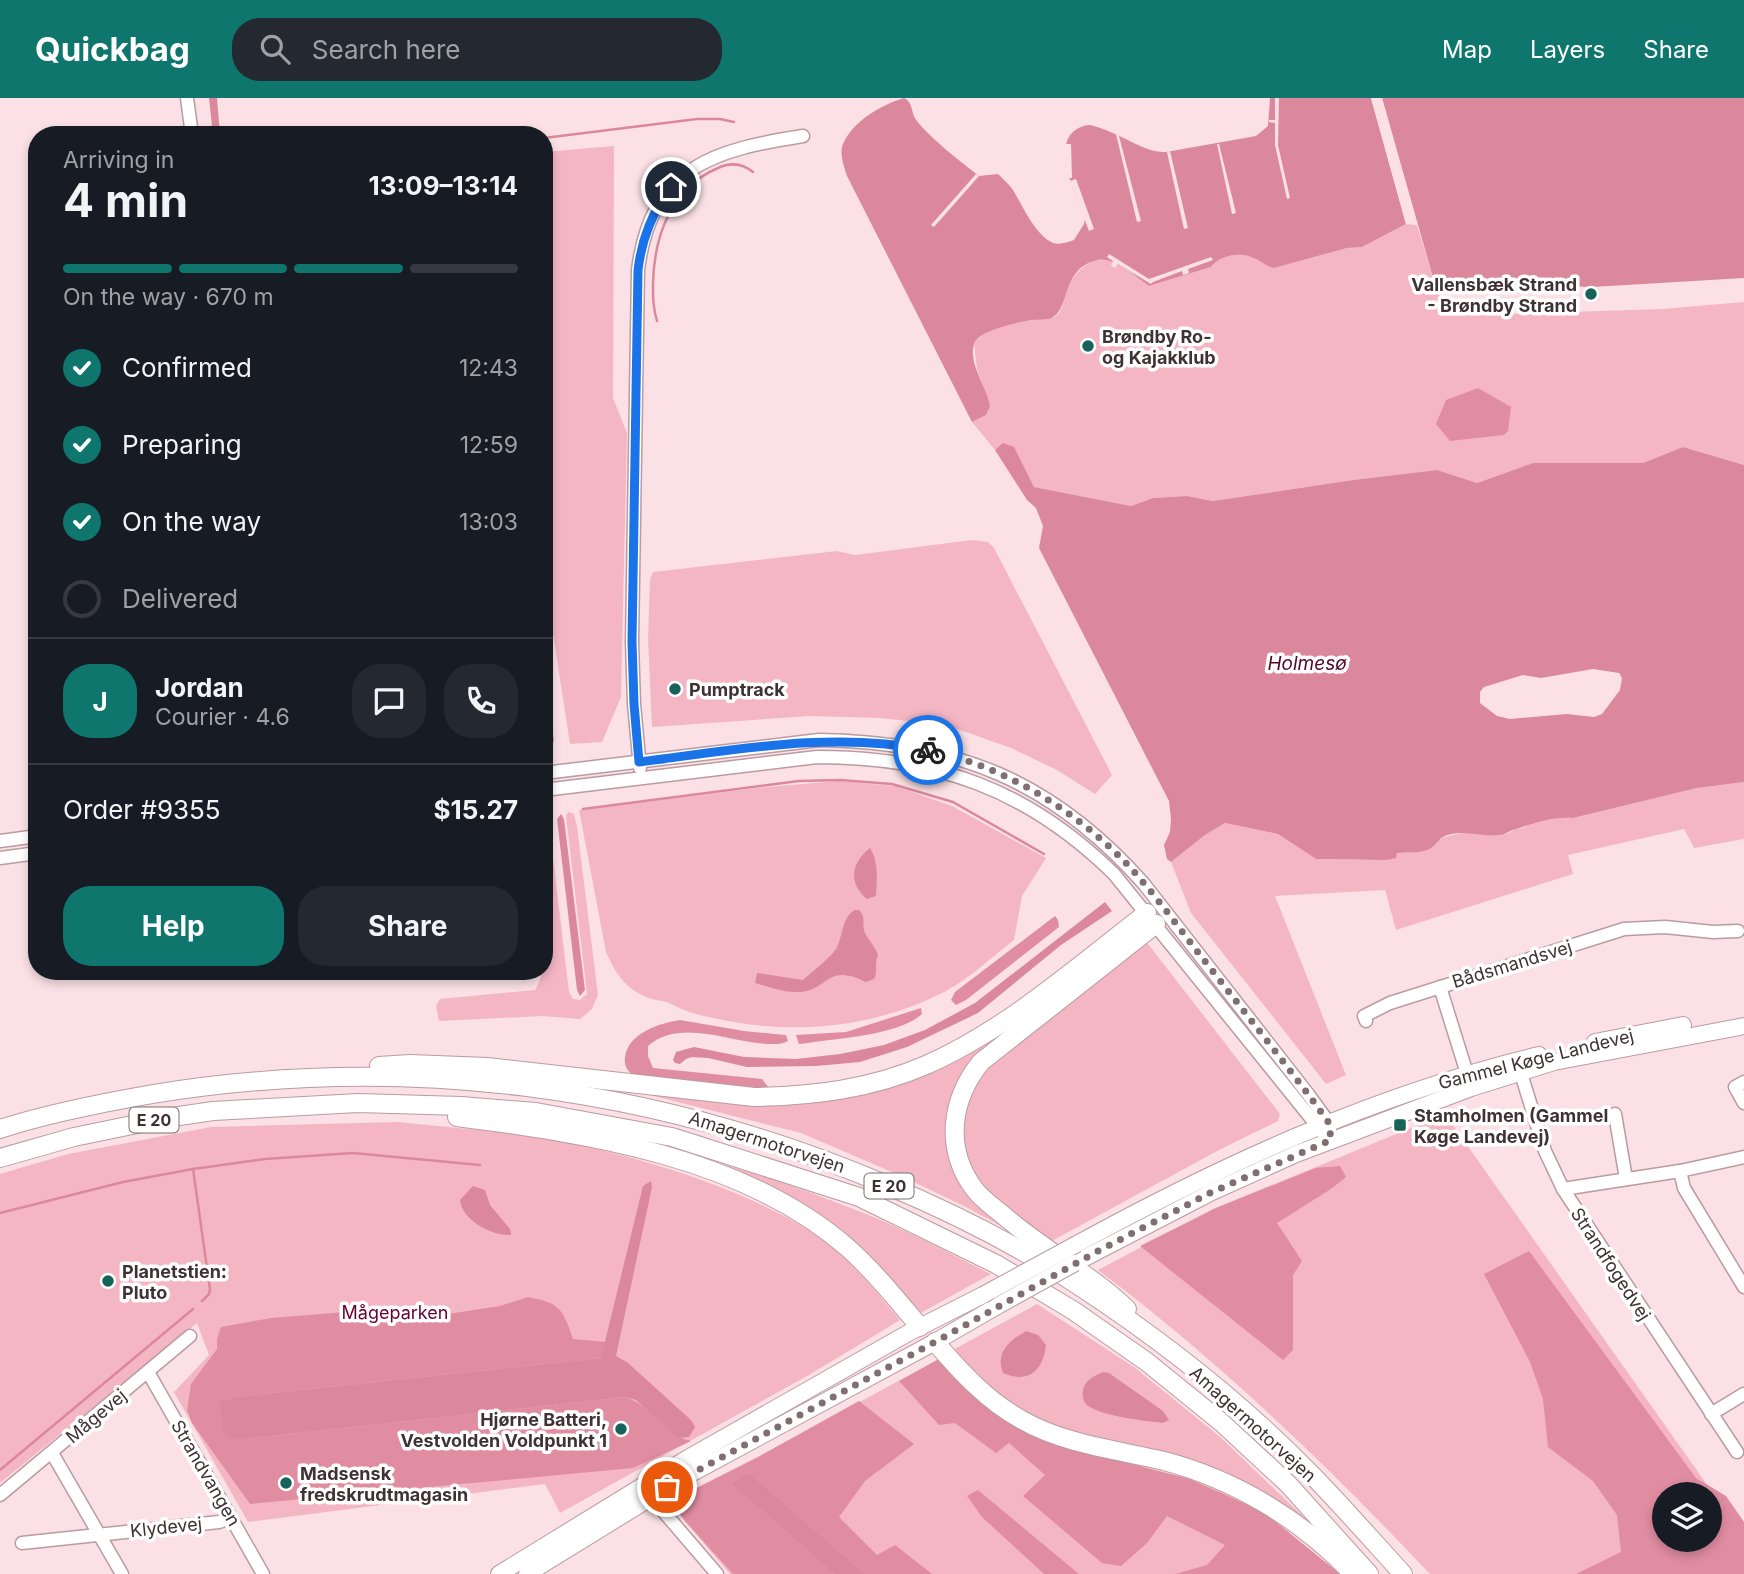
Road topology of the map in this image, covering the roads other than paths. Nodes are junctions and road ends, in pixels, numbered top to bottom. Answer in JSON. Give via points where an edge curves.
{"nodes":[{"id":1,"x":187,"y":98,"type":"edge"},
{"id":2,"x":191,"y":126,"type":"edge"},
{"id":3,"x":803,"y":136,"type":"dead end"},
{"id":4,"x":639,"y":762,"type":"junction"},
{"id":5,"x":553,"y":772,"type":"edge"},
{"id":6,"x":641,"y":778,"type":"junction"},
{"id":7,"x":553,"y":789,"type":"edge"},
{"id":8,"x":28,"y":837,"type":"edge"},
{"id":9,"x":0,"y":841,"type":"edge"},
{"id":10,"x":28,"y":854,"type":"edge"},
{"id":11,"x":0,"y":858,"type":"edge"},
{"id":12,"x":1156,"y":916,"type":"junction"},
{"id":13,"x":1741,"y":930,"type":"edge"},
{"id":14,"x":1744,"y":943,"type":"edge"},
{"id":15,"x":1440,"y":987,"type":"junction"},
{"id":16,"x":1744,"y":1015,"type":"edge"},
{"id":17,"x":1366,"y":1021,"type":"dead end"},
{"id":18,"x":1744,"y":1026,"type":"edge"},
{"id":19,"x":1518,"y":1066,"type":"junction"},
{"id":20,"x":254,"y":1080,"type":"junction"},
{"id":21,"x":1469,"y":1081,"type":"junction"},
{"id":22,"x":1744,"y":1082,"type":"edge"},
{"id":23,"x":1744,"y":1103,"type":"edge"},
{"id":24,"x":311,"y":1104,"type":"junction"},
{"id":25,"x":1615,"y":1114,"type":"dead end"},
{"id":26,"x":0,"y":1129,"type":"edge"},
{"id":27,"x":1326,"y":1130,"type":"junction"},
{"id":28,"x":1744,"y":1157,"type":"edge"},
{"id":29,"x":0,"y":1158,"type":"edge"},
{"id":30,"x":1680,"y":1171,"type":"junction"},
{"id":31,"x":1626,"y":1179,"type":"junction"},
{"id":32,"x":1563,"y":1189,"type":"junction"},
{"id":33,"x":1744,"y":1287,"type":"edge"},
{"id":34,"x":920,"y":1327,"type":"junction"},
{"id":35,"x":190,"y":1336,"type":"dead end"},
{"id":36,"x":935,"y":1342,"type":"junction"},
{"id":37,"x":1173,"y":1352,"type":"junction"},
{"id":38,"x":148,"y":1372,"type":"junction"},
{"id":39,"x":1744,"y":1394,"type":"edge"},
{"id":40,"x":1711,"y":1414,"type":"junction"},
{"id":41,"x":1737,"y":1451,"type":"dead end"},
{"id":42,"x":52,"y":1453,"type":"junction"},
{"id":43,"x":0,"y":1495,"type":"edge"},
{"id":44,"x":651,"y":1497,"type":"junction"},
{"id":45,"x":231,"y":1518,"type":"junction"},
{"id":46,"x":100,"y":1534,"type":"junction"},
{"id":47,"x":22,"y":1544,"type":"dead end"},
{"id":48,"x":122,"y":1574,"type":"edge"},
{"id":49,"x":263,"y":1574,"type":"edge"},
{"id":50,"x":499,"y":1574,"type":"edge"},
{"id":51,"x":527,"y":1574,"type":"edge"},
{"id":52,"x":716,"y":1574,"type":"edge"},
{"id":53,"x":1353,"y":1574,"type":"edge"},
{"id":54,"x":1369,"y":1574,"type":"edge"},
{"id":55,"x":1403,"y":1574,"type":"edge"}],
"edges":[{"from":1,"to":2,"type":"street"},
{"from":3,"to":4,"type":"street","via":[[728,150],[688,172],[658,205],[641,247],[632,642]]},
{"from":4,"to":5,"type":"street"},
{"from":4,"to":6,"type":"street"},
{"from":4,"to":12,"type":"street","via":[[819,740],[865,741],[940,752],[1004,776],[1084,825],[1124,862]]},
{"from":6,"to":7,"type":"street"},
{"from":6,"to":12,"type":"street","via":[[817,757],[860,757],[933,768],[999,792],[1043,816],[1093,854]]},
{"from":8,"to":9,"type":"street"},
{"from":10,"to":11,"type":"street"},
{"from":12,"to":20,"type":"highway","via":[[988,1032],[925,1065],[859,1087],[754,1097],[411,1064],[296,1072]]},
{"from":12,"to":27,"type":"street"},
{"from":12,"to":37,"type":"highway","via":[[981,1062],[960,1094],[954,1132],[962,1170],[985,1201],[1108,1290]]},
{"from":13,"to":14,"type":"street"},
{"from":13,"to":15,"type":"street","name":"Bådsmandsvej","via":[[1624,929],[1586,948]]},
{"from":15,"to":17,"type":"street","name":"Bådsmandsvej","via":[[1390,1003],[1364,1016]]},
{"from":15,"to":21,"type":"street","name":"Bådsmandsvej"},
{"from":16,"to":19,"type":"main road","name":"Gammel Køge Landevej","via":[[1645,1032]]},
{"from":18,"to":19,"type":"main road","name":"Gammel Køge Landevej"},
{"from":19,"to":21,"type":"main road","name":"Gammel Køge Landevej"},
{"from":19,"to":32,"type":"street","name":"Strandfogedvej","via":[[1545,1151]]},
{"from":20,"to":26,"type":"highway","name":"Amagermotorvejen","number":"E 20","via":[[113,1101]]},
{"from":20,"to":37,"type":"highway","name":"Amagermotorvejen","number":"E 20","via":[[422,1077],[555,1089],[677,1113],[755,1135],[932,1204],[1004,1241],[1075,1283]]},
{"from":21,"to":27,"type":"main road","name":"Gammel Køge Landevej"},
{"from":22,"to":23,"type":"street","via":[[1735,1087]]},
{"from":24,"to":29,"type":"highway","name":"Amagermotorvejen","number":"E 20","via":[[166,1118]]},
{"from":24,"to":34,"type":"highway","via":[[537,1127],[659,1154],[733,1179],[785,1205],[847,1247]]},
{"from":24,"to":54,"type":"highway","name":"Amagermotorvejen","number":"E 20","via":[[406,1103],[536,1112],[672,1137],[859,1197],[996,1264],[1147,1362],[1288,1484]]},
{"from":25,"to":31,"type":"street"},
{"from":27,"to":34,"type":"main road","name":"Gammel Køge Landevej","bridge":true,"via":[[1208,1175]]},
{"from":27,"to":36,"type":"main road","name":"Gammel Køge Landevej","bridge":true},
{"from":28,"to":30,"type":"street"},
{"from":30,"to":31,"type":"street"},
{"from":30,"to":33,"type":"street","via":[[1684,1188]]},
{"from":31,"to":32,"type":"street"},
{"from":32,"to":40,"type":"street","name":"Strandfogedvej"},
{"from":34,"to":36,"type":"main road"},
{"from":34,"to":50,"type":"main road","name":"Gammel Køge Landevej","via":[[637,1487]]},
{"from":35,"to":38,"type":"street","name":"Mågevej"},
{"from":36,"to":44,"type":"main road","name":"Gammel Køge Landevej"},
{"from":36,"to":53,"type":"highway","via":[[969,1381],[1024,1422],[1069,1439],[1168,1462],[1220,1480],[1300,1526]]},
{"from":37,"to":55,"type":"highway","name":"Amagermotorvejen","number":"E 20","via":[[1311,1474]]},
{"from":38,"to":42,"type":"street","name":"Mågevej"},
{"from":38,"to":45,"type":"street","name":"Strandvangen"},
{"from":39,"to":40,"type":"street"},
{"from":40,"to":41,"type":"street","name":"Strandfogedvej"},
{"from":42,"to":43,"type":"street","name":"Mågevej"},
{"from":42,"to":46,"type":"street","name":"Klydevej"},
{"from":44,"to":51,"type":"main road","name":"Gammel Køge Landevej"},
{"from":44,"to":52,"type":"street"},
{"from":45,"to":46,"type":"street","name":"Klydevej"},
{"from":45,"to":49,"type":"street","name":"Strandvangen"},
{"from":46,"to":47,"type":"street","name":"Klydevej"},
{"from":46,"to":48,"type":"street","name":"Klydevej"}]}
